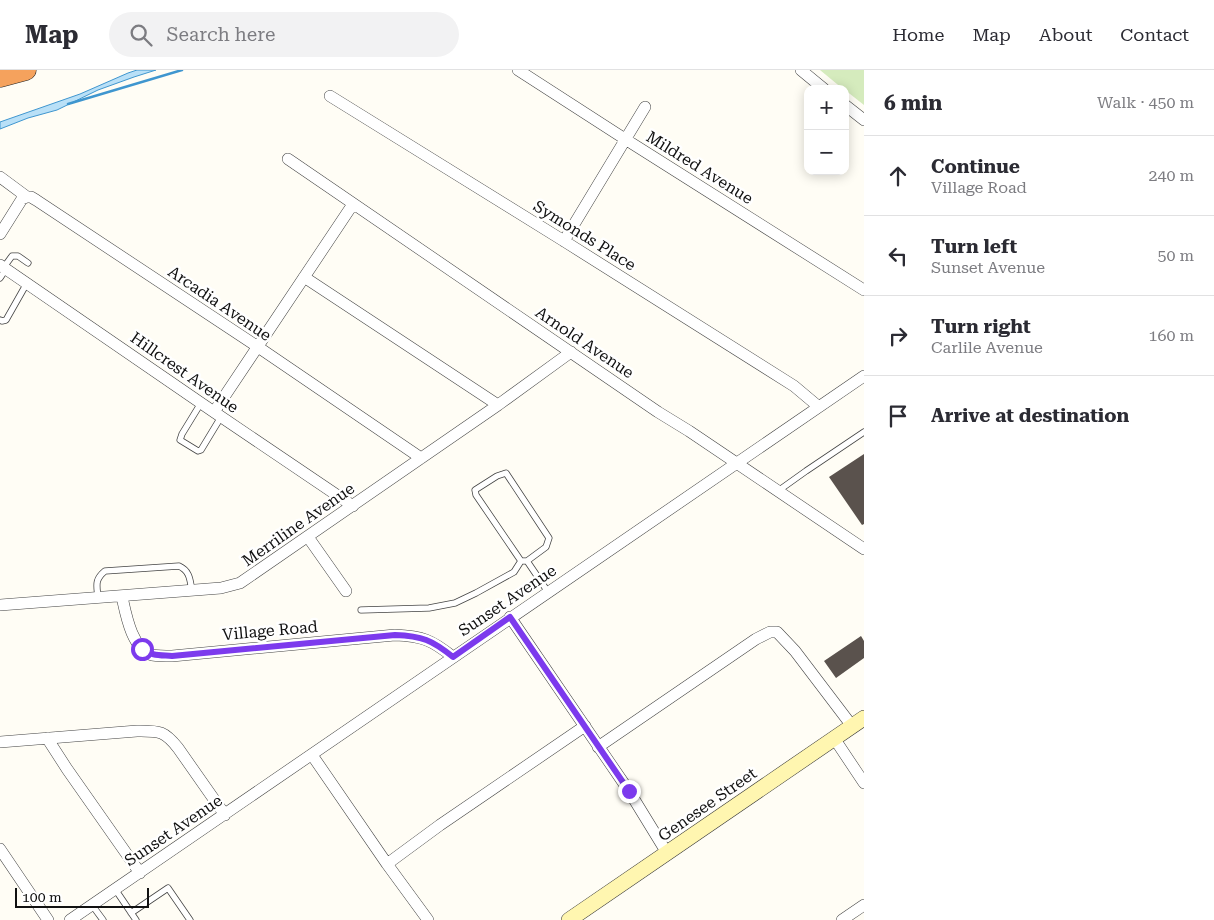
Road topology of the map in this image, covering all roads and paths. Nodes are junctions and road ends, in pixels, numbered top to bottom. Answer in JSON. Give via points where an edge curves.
{"nodes":[{"id":1,"x":26,"y":70,"type":"edge"},
{"id":2,"x":518,"y":70,"type":"edge"},
{"id":3,"x":801,"y":70,"type":"edge"},
{"id":4,"x":0,"y":77,"type":"edge"},
{"id":5,"x":819,"y":85,"type":"edge"},
{"id":6,"x":330,"y":96,"type":"dead end"},
{"id":7,"x":645,"y":107,"type":"dead end"},
{"id":8,"x":849,"y":108,"type":"edge"},
{"id":9,"x":864,"y":120,"type":"edge"},
{"id":10,"x":626,"y":139,"type":"junction"},
{"id":11,"x":288,"y":160,"type":"dead end"},
{"id":12,"x":0,"y":177,"type":"edge"},
{"id":13,"x":27,"y":197,"type":"junction"},
{"id":14,"x":353,"y":204,"type":"junction"},
{"id":15,"x":0,"y":234,"type":"edge"},
{"id":16,"x":564,"y":240,"type":"junction"},
{"id":17,"x":28,"y":263,"type":"dead end"},
{"id":18,"x":2,"y":270,"type":"edge"},
{"id":19,"x":304,"y":277,"type":"junction"},
{"id":20,"x":27,"y":283,"type":"junction"},
{"id":21,"x":864,"y":290,"type":"edge"},
{"id":22,"x":0,"y":320,"type":"edge"},
{"id":23,"x":258,"y":347,"type":"junction"},
{"id":24,"x":571,"y":352,"type":"junction"},
{"id":25,"x":864,"y":376,"type":"edge"},
{"id":26,"x":201,"y":403,"type":"junction"},
{"id":27,"x":498,"y":405,"type":"junction"},
{"id":28,"x":819,"y":407,"type":"junction"},
{"id":29,"x":218,"y":415,"type":"junction"},
{"id":30,"x":864,"y":432,"type":"edge"},
{"id":31,"x":421,"y":458,"type":"junction"},
{"id":32,"x":736,"y":463,"type":"junction"},
{"id":33,"x":778,"y":491,"type":"junction"},
{"id":34,"x":352,"y":506,"type":"junction"},
{"id":35,"x":308,"y":537,"type":"junction"},
{"id":36,"x":864,"y":548,"type":"edge"},
{"id":37,"x":524,"y":561,"type":"junction"},
{"id":38,"x":192,"y":591,"type":"junction"},
{"id":39,"x":346,"y":591,"type":"dead end"},
{"id":40,"x":548,"y":592,"type":"junction"},
{"id":41,"x":122,"y":597,"type":"junction"},
{"id":42,"x":98,"y":598,"type":"junction"},
{"id":43,"x":0,"y":605,"type":"edge"},
{"id":44,"x":360,"y":610,"type":"dead end"},
{"id":45,"x":510,"y":617,"type":"junction"},
{"id":46,"x":453,"y":657,"type":"junction"},
{"id":47,"x":858,"y":722,"type":"edge"},
{"id":48,"x":584,"y":726,"type":"junction"},
{"id":49,"x":47,"y":738,"type":"junction"},
{"id":50,"x":834,"y":738,"type":"junction"},
{"id":51,"x":0,"y":742,"type":"edge"},
{"id":52,"x":598,"y":747,"type":"junction"},
{"id":53,"x":312,"y":755,"type":"junction"},
{"id":54,"x":864,"y":783,"type":"edge"},
{"id":55,"x":225,"y":815,"type":"junction"},
{"id":56,"x":0,"y":849,"type":"edge"},
{"id":57,"x":667,"y":853,"type":"junction"},
{"id":58,"x":387,"y":864,"type":"junction"},
{"id":59,"x":140,"y":873,"type":"junction"},
{"id":60,"x":115,"y":889,"type":"junction"},
{"id":61,"x":92,"y":905,"type":"junction"},
{"id":62,"x":864,"y":905,"type":"edge"},
{"id":63,"x":131,"y":913,"type":"junction"},
{"id":64,"x":48,"y":920,"type":"edge"},
{"id":65,"x":70,"y":920,"type":"edge"},
{"id":66,"x":103,"y":920,"type":"edge"},
{"id":67,"x":136,"y":920,"type":"edge"},
{"id":68,"x":190,"y":920,"type":"edge"},
{"id":69,"x":428,"y":920,"type":"edge"},
{"id":70,"x":569,"y":920,"type":"edge"},
{"id":71,"x":842,"y":920,"type":"edge"}],
"edges":[{"from":1,"to":4,"type":"highway"},
{"from":2,"to":10,"type":"street","name":"Mildred Avenue"},
{"from":3,"to":5,"type":"street"},
{"from":6,"to":16,"type":"street","name":"Symonds Place"},
{"from":7,"to":10,"type":"street"},
{"from":8,"to":9,"type":"street"},
{"from":10,"to":16,"type":"street"},
{"from":10,"to":21,"type":"street","name":"Mildred Avenue"},
{"from":11,"to":14,"type":"street","name":"Arnold Avenue"},
{"from":12,"to":13,"type":"street","name":"Arcadia Avenue"},
{"from":13,"to":15,"type":"street","via":[[22,199]]},
{"from":13,"to":23,"type":"street","name":"Arcadia Avenue"},
{"from":14,"to":19,"type":"street"},
{"from":14,"to":24,"type":"street","name":"Arnold Avenue"},
{"from":16,"to":28,"type":"street","name":"Symonds Place","via":[[794,386]]},
{"from":17,"to":18,"type":"lane","via":[[12,256]]},
{"from":18,"to":20,"type":"street","name":"Hillcrest Avenue"},
{"from":19,"to":23,"type":"street"},
{"from":19,"to":27,"type":"street"},
{"from":20,"to":22,"type":"lane","via":[[6,320]]},
{"from":20,"to":26,"type":"street","name":"Hillcrest Avenue"},
{"from":23,"to":29,"type":"street"},
{"from":23,"to":31,"type":"street","name":"Arcadia Avenue"},
{"from":24,"to":27,"type":"street","name":"Merriline Avenue"},
{"from":24,"to":32,"type":"street","name":"Arnold Avenue"},
{"from":25,"to":28,"type":"street","name":"Sunset Avenue"},
{"from":26,"to":29,"type":"street","name":"Hillcrest Avenue"},
{"from":26,"to":29,"type":"lane","via":[[180,440],[201,450]]},
{"from":27,"to":31,"type":"street","name":"Merriline Avenue"},
{"from":28,"to":32,"type":"street","name":"Sunset Avenue"},
{"from":29,"to":34,"type":"street","name":"Hillcrest Avenue"},
{"from":30,"to":33,"type":"lane"},
{"from":31,"to":34,"type":"street","name":"Merriline Avenue"},
{"from":32,"to":33,"type":"street","name":"Arnold Avenue"},
{"from":32,"to":40,"type":"street","name":"Sunset Avenue"},
{"from":33,"to":36,"type":"street","name":"Arnold Avenue"},
{"from":34,"to":35,"type":"street","name":"Merriline Avenue"},
{"from":35,"to":38,"type":"street","name":"Merriline Avenue","via":[[240,584]]},
{"from":35,"to":39,"type":"street"},
{"from":37,"to":37,"type":"lane","via":[[546,547],[549,538],[506,474],[497,476],[475,490],[476,495]]},
{"from":37,"to":40,"type":"lane"},
{"from":37,"to":44,"type":"lane","via":[[514,572],[455,603],[429,608]]},
{"from":38,"to":41,"type":"street","name":"Merriline Avenue"},
{"from":38,"to":42,"type":"lane","via":[[188,574],[180,566],[105,572],[96,583]]},
{"from":40,"to":45,"type":"street","name":"Sunset Avenue"},
{"from":41,"to":42,"type":"street","name":"Merriline Avenue"},
{"from":41,"to":46,"type":"street","name":"Village Road","via":[[134,638],[142,649],[154,655],[395,635],[423,638]]},
{"from":42,"to":43,"type":"street","name":"Merriline Avenue"},
{"from":45,"to":46,"type":"street","name":"Sunset Avenue"},
{"from":45,"to":48,"type":"street"},
{"from":46,"to":53,"type":"street","name":"Sunset Avenue"},
{"from":47,"to":50,"type":"main road","name":"Genesee Street"},
{"from":47,"to":52,"type":"street","via":[[777,632],[770,632]]},
{"from":48,"to":52,"type":"street"},
{"from":48,"to":58,"type":"street"},
{"from":49,"to":51,"type":"street"},
{"from":49,"to":55,"type":"street","via":[[161,732],[178,748]]},
{"from":49,"to":59,"type":"street"},
{"from":50,"to":54,"type":"street"},
{"from":50,"to":57,"type":"main road","name":"Genesee Street"},
{"from":52,"to":57,"type":"street"},
{"from":53,"to":55,"type":"street","name":"Sunset Avenue"},
{"from":53,"to":58,"type":"street"},
{"from":55,"to":59,"type":"street","name":"Sunset Avenue"},
{"from":56,"to":64,"type":"street"},
{"from":57,"to":70,"type":"main road","name":"Genesee Street"},
{"from":58,"to":69,"type":"street"},
{"from":59,"to":60,"type":"street","name":"Sunset Avenue"},
{"from":60,"to":61,"type":"street","name":"Sunset Avenue"},
{"from":60,"to":63,"type":"lane"},
{"from":61,"to":65,"type":"street","name":"Sunset Avenue"},
{"from":61,"to":66,"type":"lane"},
{"from":62,"to":71,"type":"street"},
{"from":63,"to":67,"type":"lane"},
{"from":63,"to":68,"type":"lane","via":[[168,888]]}]}
